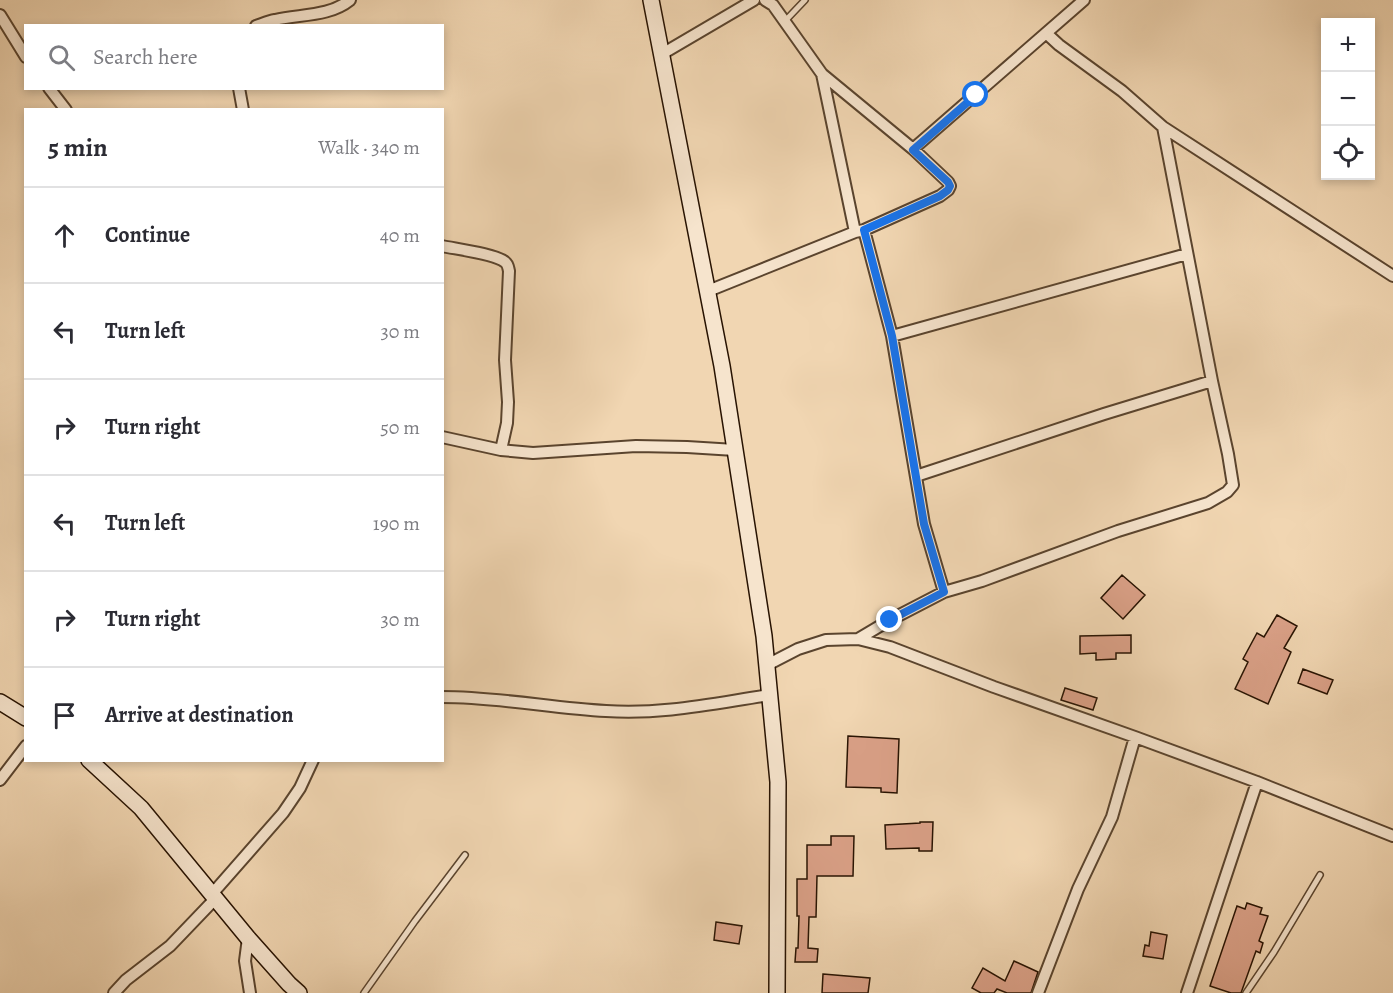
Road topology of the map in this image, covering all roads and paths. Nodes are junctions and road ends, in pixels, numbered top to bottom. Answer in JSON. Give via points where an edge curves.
{"nodes":[{"id":1,"x":350,"y":0,"type":"edge"},
{"id":2,"x":651,"y":0,"type":"edge"},
{"id":3,"x":754,"y":0,"type":"edge"},
{"id":4,"x":765,"y":0,"type":"edge"},
{"id":5,"x":806,"y":0,"type":"edge"},
{"id":6,"x":1084,"y":0,"type":"edge"},
{"id":7,"x":0,"y":15,"type":"edge"},
{"id":8,"x":784,"y":22,"type":"junction"},
{"id":9,"x":263,"y":24,"type":"edge"},
{"id":10,"x":1046,"y":33,"type":"junction"},
{"id":11,"x":24,"y":54,"type":"edge"},
{"id":12,"x":662,"y":54,"type":"junction"},
{"id":13,"x":822,"y":74,"type":"junction"},
{"id":14,"x":51,"y":90,"type":"edge"},
{"id":15,"x":239,"y":90,"type":"edge"},
{"id":16,"x":64,"y":108,"type":"edge"},
{"id":17,"x":243,"y":108,"type":"edge"},
{"id":18,"x":1163,"y":128,"type":"junction"},
{"id":19,"x":913,"y":150,"type":"junction"},
{"id":20,"x":859,"y":231,"type":"junction"},
{"id":21,"x":444,"y":246,"type":"edge"},
{"id":22,"x":1186,"y":254,"type":"junction"},
{"id":23,"x":1393,"y":276,"type":"edge"},
{"id":24,"x":708,"y":291,"type":"junction"},
{"id":25,"x":892,"y":336,"type":"junction"},
{"id":26,"x":1212,"y":381,"type":"junction"},
{"id":27,"x":444,"y":437,"type":"edge"},
{"id":28,"x":501,"y":450,"type":"junction"},
{"id":29,"x":735,"y":450,"type":"junction"},
{"id":30,"x":916,"y":476,"type":"junction"},
{"id":31,"x":944,"y":592,"type":"junction"},
{"id":32,"x":858,"y":639,"type":"junction"},
{"id":33,"x":767,"y":664,"type":"junction"},
{"id":34,"x":770,"y":694,"type":"junction"},
{"id":35,"x":444,"y":697,"type":"edge"},
{"id":36,"x":0,"y":702,"type":"edge"},
{"id":37,"x":24,"y":717,"type":"edge"},
{"id":38,"x":1135,"y":737,"type":"junction"},
{"id":39,"x":24,"y":749,"type":"edge"},
{"id":40,"x":91,"y":762,"type":"edge"},
{"id":41,"x":313,"y":762,"type":"edge"},
{"id":42,"x":0,"y":780,"type":"edge"},
{"id":43,"x":1257,"y":782,"type":"junction"},
{"id":44,"x":1393,"y":836,"type":"edge"},
{"id":45,"x":465,"y":855,"type":"dead end"},
{"id":46,"x":1320,"y":875,"type":"dead end"},
{"id":47,"x":213,"y":897,"type":"junction"},
{"id":48,"x":248,"y":938,"type":"junction"},
{"id":49,"x":114,"y":993,"type":"edge"},
{"id":50,"x":250,"y":993,"type":"edge"},
{"id":51,"x":299,"y":993,"type":"edge"},
{"id":52,"x":364,"y":993,"type":"edge"},
{"id":53,"x":777,"y":993,"type":"edge"},
{"id":54,"x":1038,"y":993,"type":"edge"},
{"id":55,"x":1187,"y":993,"type":"edge"},
{"id":56,"x":1246,"y":993,"type":"edge"}],
"edges":[{"from":1,"to":9,"type":"street","via":[[337,8]]},
{"from":2,"to":12,"type":"main road"},
{"from":3,"to":12,"type":"street"},
{"from":4,"to":8,"type":"street"},
{"from":5,"to":8,"type":"lane"},
{"from":6,"to":10,"type":"street"},
{"from":7,"to":11,"type":"street"},
{"from":8,"to":13,"type":"street"},
{"from":10,"to":18,"type":"street"},
{"from":10,"to":19,"type":"street"},
{"from":12,"to":24,"type":"main road"},
{"from":13,"to":19,"type":"street"},
{"from":13,"to":20,"type":"street"},
{"from":14,"to":16,"type":"street"},
{"from":15,"to":17,"type":"street"},
{"from":18,"to":22,"type":"street"},
{"from":18,"to":23,"type":"street"},
{"from":19,"to":20,"type":"street","via":[[948,182],[948,190]]},
{"from":20,"to":24,"type":"street"},
{"from":20,"to":25,"type":"street"},
{"from":21,"to":28,"type":"street","via":[[493,256],[504,261],[509,271],[507,423]]},
{"from":22,"to":25,"type":"street"},
{"from":22,"to":26,"type":"street"},
{"from":24,"to":29,"type":"main road"},
{"from":25,"to":30,"type":"street"},
{"from":26,"to":30,"type":"street"},
{"from":26,"to":31,"type":"street","via":[[1233,485],[1227,492],[1208,502]]},
{"from":27,"to":28,"type":"street"},
{"from":28,"to":29,"type":"street","via":[[533,453],[636,446]]},
{"from":29,"to":33,"type":"main road"},
{"from":30,"to":31,"type":"street","via":[[924,524]]},
{"from":31,"to":32,"type":"street"},
{"from":32,"to":33,"type":"street","via":[[826,640]]},
{"from":32,"to":38,"type":"street","via":[[890,647]]},
{"from":33,"to":34,"type":"main road"},
{"from":34,"to":35,"type":"street","via":[[679,710],[642,712]]},
{"from":34,"to":53,"type":"main road","via":[[778,782]]},
{"from":36,"to":37,"type":"main road"},
{"from":38,"to":43,"type":"street"},
{"from":38,"to":54,"type":"street","via":[[1112,818],[1078,889]]},
{"from":39,"to":42,"type":"street"},
{"from":40,"to":47,"type":"main road","via":[[141,808]]},
{"from":41,"to":47,"type":"street","via":[[283,813]]},
{"from":43,"to":44,"type":"street"},
{"from":43,"to":55,"type":"street"},
{"from":45,"to":52,"type":"lane"},
{"from":46,"to":56,"type":"lane"},
{"from":47,"to":48,"type":"main road"},
{"from":47,"to":49,"type":"street","via":[[170,946]]},
{"from":48,"to":50,"type":"street","via":[[245,961]]},
{"from":48,"to":51,"type":"main road"}]}
